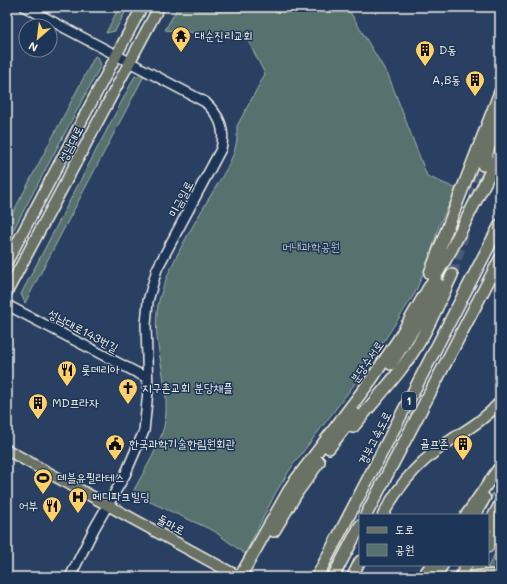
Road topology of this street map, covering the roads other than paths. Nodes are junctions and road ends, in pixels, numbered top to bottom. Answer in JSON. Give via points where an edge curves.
{"nodes":[{"id":1,"x":25,"y":7,"type":"edge"},
{"id":2,"x":142,"y":7,"type":"edge"},
{"id":3,"x":158,"y":7,"type":"edge"},
{"id":4,"x":116,"y":56,"type":"junction"},
{"id":5,"x":129,"y":63,"type":"junction"},
{"id":6,"x":500,"y":92,"type":"edge"},
{"id":7,"x":500,"y":114,"type":"edge"},
{"id":8,"x":500,"y":154,"type":"edge"},
{"id":9,"x":483,"y":165,"type":"tunnel mouth"},
{"id":10,"x":500,"y":168,"type":"edge"},
{"id":11,"x":500,"y":225,"type":"edge"},
{"id":12,"x":500,"y":259,"type":"edge"},
{"id":13,"x":7,"y":262,"type":"edge"},
{"id":14,"x":452,"y":275,"type":"tunnel mouth"},
{"id":15,"x":7,"y":292,"type":"edge"},
{"id":16,"x":7,"y":305,"type":"edge"},
{"id":17,"x":414,"y":312,"type":"junction"},
{"id":18,"x":147,"y":378,"type":"junction"},
{"id":19,"x":500,"y":402,"type":"edge"},
{"id":20,"x":7,"y":450,"type":"edge"},
{"id":21,"x":317,"y":464,"type":"junction"},
{"id":22,"x":500,"y":466,"type":"edge"},
{"id":23,"x":500,"y":472,"type":"edge"},
{"id":24,"x":500,"y":503,"type":"edge"},
{"id":25,"x":106,"y":506,"type":"junction"},
{"id":26,"x":367,"y":514,"type":"edge"},
{"id":27,"x":384,"y":514,"type":"edge"},
{"id":28,"x":467,"y":514,"type":"edge"},
{"id":29,"x":476,"y":514,"type":"edge"},
{"id":30,"x":489,"y":524,"type":"edge"},
{"id":31,"x":500,"y":524,"type":"edge"},
{"id":32,"x":359,"y":528,"type":"edge"},
{"id":33,"x":489,"y":545,"type":"edge"},
{"id":34,"x":254,"y":559,"type":"junction"},
{"id":35,"x":359,"y":562,"type":"edge"},
{"id":36,"x":430,"y":566,"type":"edge"},
{"id":37,"x":442,"y":566,"type":"edge"},
{"id":38,"x":466,"y":566,"type":"edge"},
{"id":39,"x":478,"y":566,"type":"edge"},
{"id":40,"x":236,"y":576,"type":"edge"},
{"id":41,"x":500,"y":576,"type":"edge"},
{"id":42,"x":70,"y":577,"type":"edge"},
{"id":43,"x":248,"y":577,"type":"edge"},
{"id":44,"x":317,"y":577,"type":"edge"},
{"id":45,"x":333,"y":577,"type":"edge"},
{"id":46,"x":352,"y":577,"type":"edge"},
{"id":47,"x":422,"y":577,"type":"edge"},
{"id":48,"x":434,"y":577,"type":"edge"},
{"id":49,"x":460,"y":577,"type":"edge"},
{"id":50,"x":469,"y":577,"type":"edge"},
{"id":51,"x":472,"y":577,"type":"edge"}],
"edges":[{"from":1,"to":4,"type":"street","name":"미금일로"},
{"from":2,"to":4,"type":"main road","name":"성남대로"},
{"from":3,"to":5,"type":"main road","name":"성남대로"},
{"from":4,"to":5,"type":"street","name":"미금일로"},
{"from":4,"to":13,"type":"main road","name":"성남대로"},
{"from":5,"to":15,"type":"main road","name":"성남대로"},
{"from":5,"to":18,"type":"street","name":"미금일로","via":[[205,102],[217,115],[223,131],[221,149],[153,281],[146,324]]},
{"from":6,"to":17,"type":"highway"},
{"from":7,"to":9,"type":"highway"},
{"from":8,"to":17,"type":"highway","name":"분당수서로","via":[[451,250]]},
{"from":10,"to":21,"type":"highway","name":"분당수서로","via":[[406,343]]},
{"from":11,"to":44,"type":"highway","name":"경부고속도로","number":"1"},
{"from":12,"to":26,"type":"highway","number":"1"},
{"from":14,"to":21,"type":"highway","via":[[420,340],[391,382],[336,448]]},
{"from":16,"to":18,"type":"street","name":"성남대로143번길"},
{"from":17,"to":34,"type":"highway","name":"분당수서로","via":[[371,380],[292,485]]},
{"from":18,"to":25,"type":"street","name":"미금일로","via":[[148,406],[144,431],[125,475]]},
{"from":19,"to":27,"type":"main road","via":[[478,423],[418,466],[394,494]]},
{"from":20,"to":25,"type":"main road","name":"돌마로"},
{"from":21,"to":34,"type":"highway","name":"분당수서로"},
{"from":22,"to":28,"type":"main road"},
{"from":23,"to":29,"type":"main road"},
{"from":24,"to":30,"type":"main road"},
{"from":25,"to":40,"type":"main road","name":"돌마로"},
{"from":25,"to":42,"type":"street","name":"미금일로"},
{"from":31,"to":33,"type":"main road"},
{"from":32,"to":45,"type":"highway"},
{"from":34,"to":40,"type":"highway","name":"분당수서로"},
{"from":34,"to":43,"type":"highway","name":"분당수서로"},
{"from":35,"to":46,"type":"main road"},
{"from":36,"to":47,"type":"main road"},
{"from":37,"to":48,"type":"main road"},
{"from":38,"to":49,"type":"main road"},
{"from":39,"to":51,"type":"main road"},
{"from":41,"to":50,"type":"main road","bridge":true}]}
